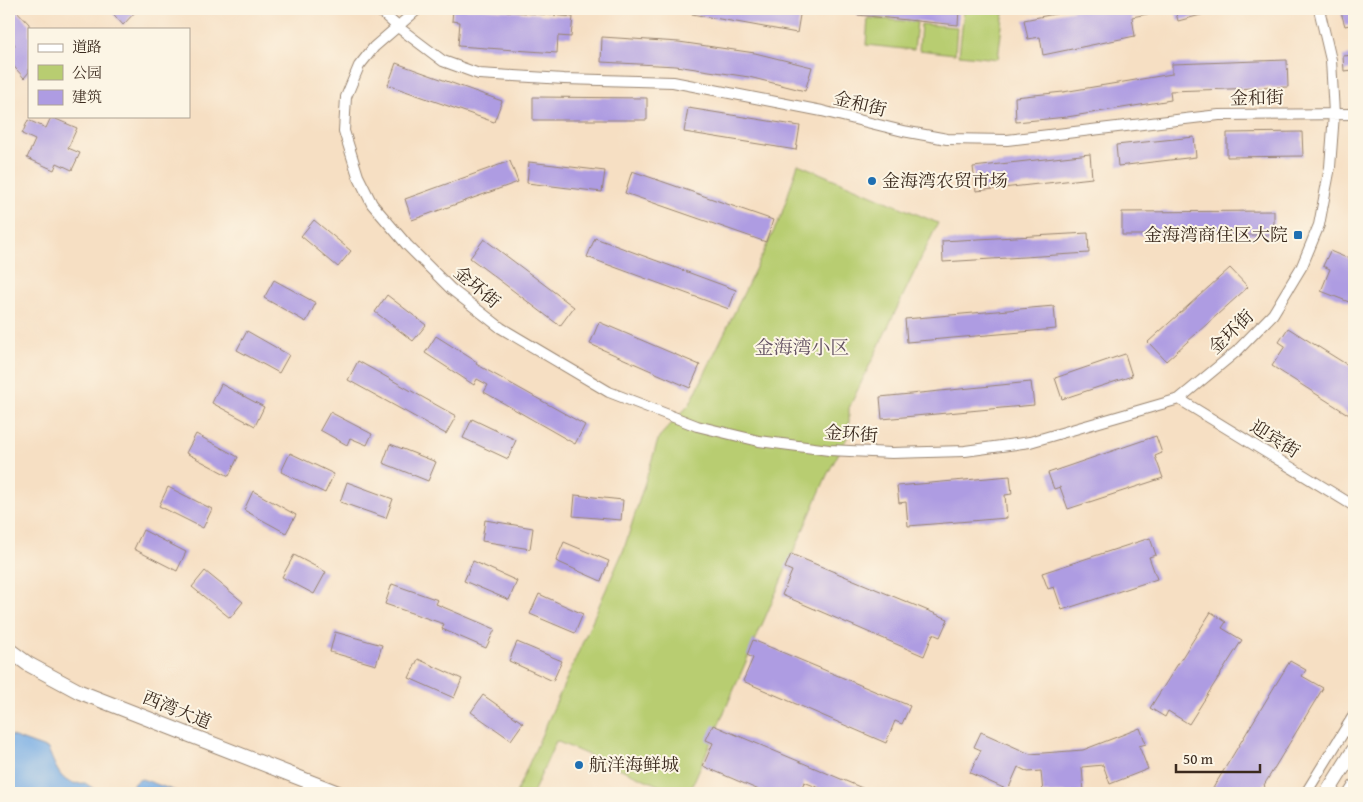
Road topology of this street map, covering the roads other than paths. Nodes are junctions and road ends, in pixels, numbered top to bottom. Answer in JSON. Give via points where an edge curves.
{"nodes":[{"id":1,"x":378,"y":9,"type":"edge"},
{"id":2,"x":418,"y":9,"type":"edge"},
{"id":3,"x":1319,"y":9,"type":"edge"},
{"id":4,"x":398,"y":27,"type":"junction"},
{"id":5,"x":1334,"y":114,"type":"junction"},
{"id":6,"x":1354,"y":114,"type":"edge"},
{"id":7,"x":1179,"y":399,"type":"junction"},
{"id":8,"x":1354,"y":506,"type":"edge"},
{"id":9,"x":9,"y":650,"type":"edge"},
{"id":10,"x":1354,"y":715,"type":"edge"},
{"id":11,"x":1354,"y":750,"type":"edge"},
{"id":12,"x":1354,"y":785,"type":"edge"},
{"id":13,"x":338,"y":793,"type":"edge"},
{"id":14,"x":1306,"y":793,"type":"edge"},
{"id":15,"x":1327,"y":793,"type":"edge"},
{"id":16,"x":1349,"y":793,"type":"edge"}],
"edges":[{"from":1,"to":4,"type":"street","name":"金和街"},
{"from":2,"to":4,"type":"street","name":"金环街"},
{"from":3,"to":5,"type":"street","name":"金环街","via":[[1331,60]]},
{"from":4,"to":5,"type":"street","name":"金和街","via":[[443,61],[479,74],[673,82],[947,139],[1007,140],[1219,115]]},
{"from":4,"to":7,"type":"street","name":"金环街","via":[[374,46],[359,66],[346,97],[344,131],[358,176],[372,204],[451,289],[501,328],[609,392],[697,426],[759,441],[830,450],[892,453],[965,451],[1030,442]]},
{"from":5,"to":6,"type":"street","name":"金和街"},
{"from":5,"to":7,"type":"street","name":"金环街","via":[[1330,167],[1319,225],[1302,266],[1273,314],[1237,351]]},
{"from":7,"to":8,"type":"street","name":"迎宾街"},
{"from":9,"to":13,"type":"main road","name":"西湾大道","via":[[80,692]]},
{"from":10,"to":14,"type":"street"},
{"from":11,"to":15,"type":"main road"},
{"from":12,"to":16,"type":"street"}]}
